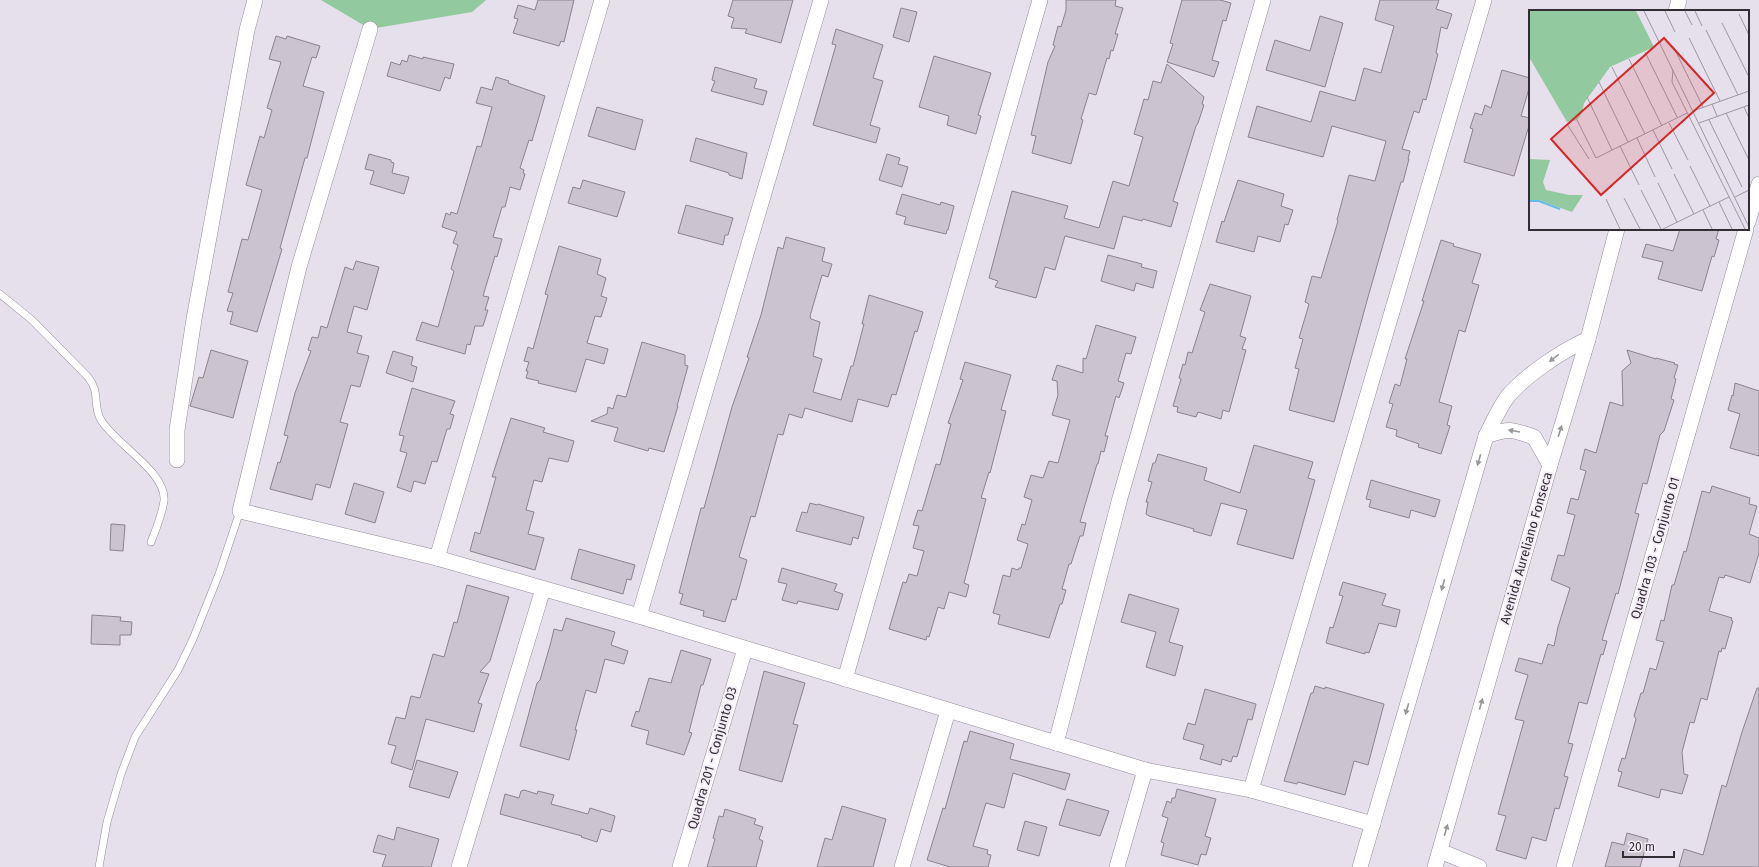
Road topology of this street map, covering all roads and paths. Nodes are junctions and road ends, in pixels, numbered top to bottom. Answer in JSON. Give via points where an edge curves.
{"nodes":[{"id":1,"x":255,"y":0,"type":"edge"},
{"id":2,"x":602,"y":0,"type":"edge"},
{"id":3,"x":821,"y":0,"type":"edge"},
{"id":4,"x":1040,"y":0,"type":"edge"},
{"id":5,"x":1263,"y":0,"type":"edge"},
{"id":6,"x":1484,"y":0,"type":"edge"},
{"id":7,"x":370,"y":29,"type":"dead end"},
{"id":8,"x":1759,"y":184,"type":"edge"},
{"id":9,"x":1749,"y":219,"type":"edge"},
{"id":10,"x":1617,"y":230,"type":"edge"},
{"id":11,"x":1746,"y":230,"type":"edge"},
{"id":12,"x":0,"y":294,"type":"edge"},
{"id":13,"x":1588,"y":339,"type":"junction"},
{"id":14,"x":1486,"y":436,"type":"junction"},
{"id":15,"x":177,"y":460,"type":"dead end"},
{"id":16,"x":1550,"y":465,"type":"junction"},
{"id":17,"x":240,"y":511,"type":"junction"},
{"id":18,"x":151,"y":542,"type":"dead end"},
{"id":19,"x":437,"y":558,"type":"junction"},
{"id":20,"x":543,"y":589,"type":"junction"},
{"id":21,"x":639,"y":616,"type":"junction"},
{"id":22,"x":745,"y":649,"type":"junction"},
{"id":23,"x":845,"y":679,"type":"junction"},
{"id":24,"x":948,"y":711,"type":"junction"},
{"id":25,"x":1056,"y":743,"type":"junction"},
{"id":26,"x":1145,"y":770,"type":"junction"},
{"id":27,"x":1251,"y":790,"type":"junction"},
{"id":28,"x":1373,"y":824,"type":"junction"},
{"id":29,"x":1440,"y":851,"type":"junction"},
{"id":30,"x":99,"y":867,"type":"edge"},
{"id":31,"x":459,"y":867,"type":"edge"},
{"id":32,"x":680,"y":867,"type":"edge"},
{"id":33,"x":902,"y":867,"type":"edge"},
{"id":34,"x":1117,"y":867,"type":"edge"},
{"id":35,"x":1360,"y":867,"type":"edge"},
{"id":36,"x":1435,"y":867,"type":"edge"},
{"id":37,"x":1479,"y":867,"type":"edge"},
{"id":38,"x":1564,"y":867,"type":"edge"}],
"edges":[{"from":1,"to":15,"type":"street","via":[[247,30],[194,319],[177,430]]},
{"from":2,"to":19,"type":"street"},
{"from":3,"to":21,"type":"street"},
{"from":4,"to":23,"type":"street"},
{"from":5,"to":25,"type":"street","via":[[1120,498]]},
{"from":6,"to":27,"type":"street"},
{"from":7,"to":17,"type":"street","via":[[299,267]]},
{"from":8,"to":9,"type":"street"},
{"from":10,"to":13,"type":"street","name":"Avenida Aureliano Fonseca"},
{"from":11,"to":38,"type":"street","name":"Quadra 103 - Conjunto 01"},
{"from":12,"to":18,"type":"lane","via":[[32,320],[94,384],[97,412],[101,420],[157,479],[164,500]]},
{"from":13,"to":14,"type":"street","one_way":true,"via":[[1558,354],[1509,395]]},
{"from":16,"to":13,"type":"street","name":"Avenida Aureliano Fonseca","one_way":true},
{"from":16,"to":14,"type":"street","one_way":true,"via":[[1534,437],[1505,430]]},
{"from":14,"to":28,"type":"street","one_way":true},
{"from":29,"to":16,"type":"street","name":"Avenida Aureliano Fonseca","one_way":true},
{"from":17,"to":19,"type":"street"},
{"from":17,"to":30,"type":"lane","via":[[219,574],[193,639],[178,670],[135,737],[107,822]]},
{"from":19,"to":20,"type":"street"},
{"from":20,"to":21,"type":"street"},
{"from":20,"to":31,"type":"street"},
{"from":21,"to":22,"type":"street"},
{"from":22,"to":23,"type":"street"},
{"from":22,"to":32,"type":"street","name":"Quadra 201 - Conjunto 03"},
{"from":23,"to":24,"type":"street"},
{"from":24,"to":25,"type":"street"},
{"from":24,"to":33,"type":"street"},
{"from":25,"to":26,"type":"street"},
{"from":26,"to":27,"type":"street"},
{"from":26,"to":34,"type":"street"},
{"from":27,"to":28,"type":"street"},
{"from":28,"to":35,"type":"street"},
{"from":29,"to":36,"type":"street","name":"Avenida Aureliano Fonseca"},
{"from":29,"to":37,"type":"street"}]}
